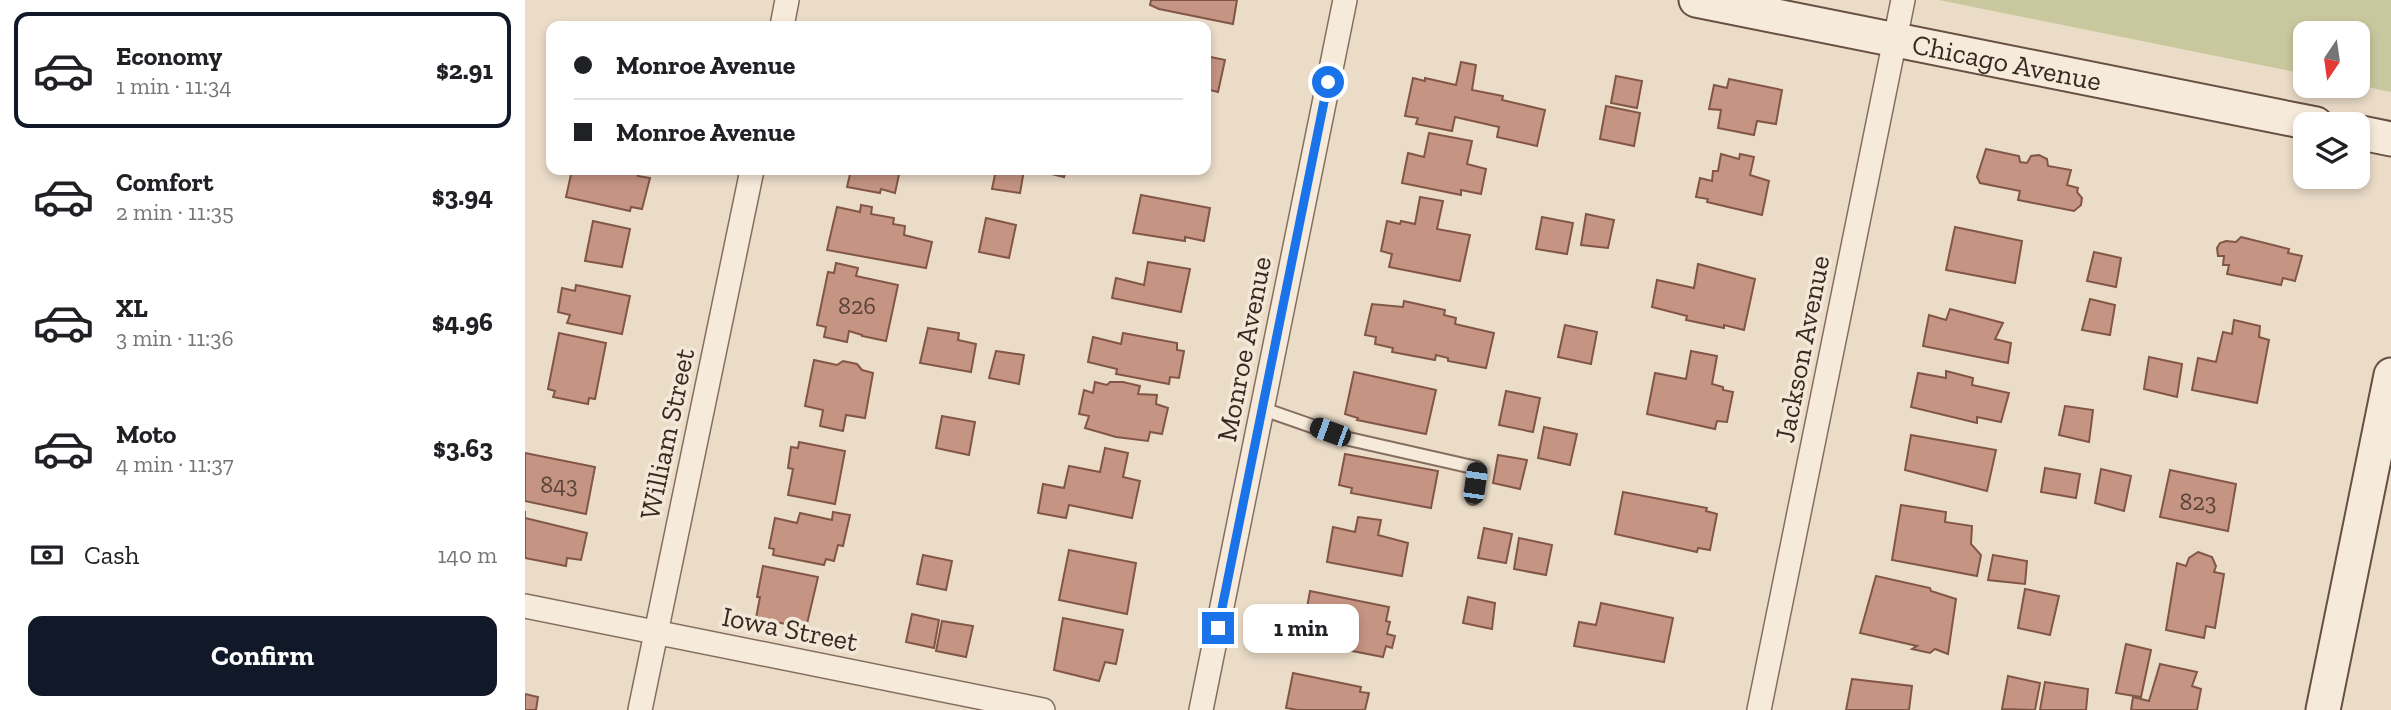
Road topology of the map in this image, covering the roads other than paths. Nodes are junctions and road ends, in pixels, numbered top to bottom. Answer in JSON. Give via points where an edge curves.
{"nodes":[{"id":1,"x":787,"y":0,"type":"edge"},
{"id":2,"x":1345,"y":0,"type":"edge"},
{"id":3,"x":1696,"y":0,"type":"edge"},
{"id":4,"x":1903,"y":0,"type":"edge"},
{"id":5,"x":783,"y":21,"type":"edge"},
{"id":6,"x":1895,"y":40,"type":"junction"},
{"id":7,"x":2293,"y":119,"type":"edge"},
{"id":8,"x":2370,"y":135,"type":"edge"},
{"id":9,"x":2391,"y":139,"type":"edge"},
{"id":10,"x":751,"y":175,"type":"edge"},
{"id":11,"x":2391,"y":375,"type":"edge"},
{"id":12,"x":1263,"y":409,"type":"junction"},
{"id":13,"x":1473,"y":498,"type":"dead end"},
{"id":14,"x":525,"y":606,"type":"edge"},
{"id":15,"x":656,"y":632,"type":"junction"},
{"id":16,"x":640,"y":710,"type":"edge"},
{"id":17,"x":1043,"y":710,"type":"edge"},
{"id":18,"x":1201,"y":710,"type":"edge"},
{"id":19,"x":1759,"y":710,"type":"edge"},
{"id":20,"x":2323,"y":710,"type":"edge"}],
"edges":[{"from":1,"to":5,"type":"street"},
{"from":2,"to":12,"type":"street","name":"Monroe Avenue"},
{"from":3,"to":6,"type":"main road","name":"Chicago Avenue"},
{"from":4,"to":6,"type":"street","name":"Jackson Avenue"},
{"from":6,"to":7,"type":"main road","name":"Chicago Avenue"},
{"from":6,"to":19,"type":"street","name":"Jackson Avenue"},
{"from":8,"to":9,"type":"main road"},
{"from":10,"to":15,"type":"street","name":"William Street"},
{"from":11,"to":20,"type":"main road"},
{"from":12,"to":13,"type":"lane","via":[[1349,439],[1477,468]]},
{"from":12,"to":18,"type":"street","name":"Monroe Avenue"},
{"from":14,"to":15,"type":"street","name":"Iowa Street"},
{"from":15,"to":16,"type":"street","name":"William Street"},
{"from":15,"to":17,"type":"street","name":"Iowa Street"}]}
